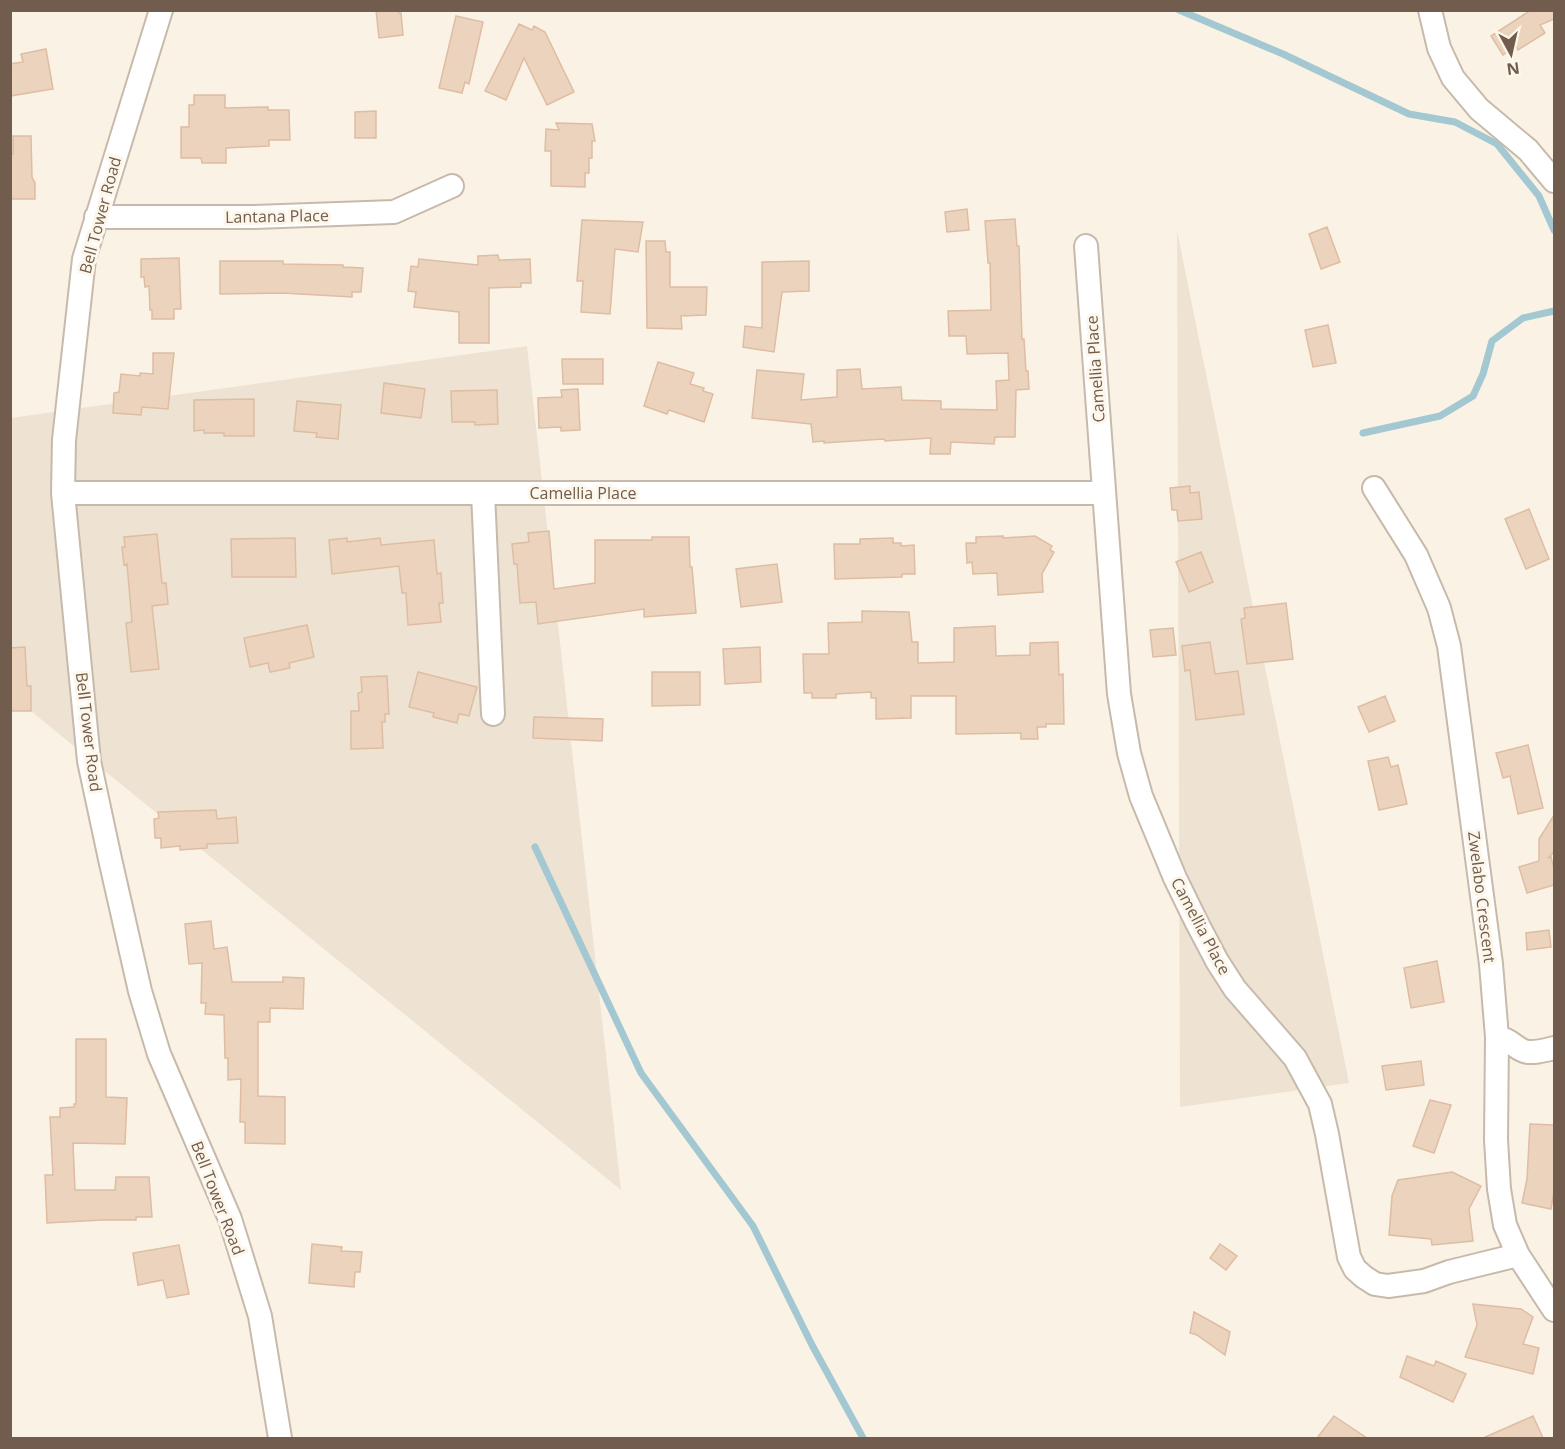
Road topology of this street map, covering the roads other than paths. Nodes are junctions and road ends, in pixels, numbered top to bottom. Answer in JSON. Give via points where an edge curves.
{"nodes":[{"id":1,"x":161,"y":10,"type":"edge"},
{"id":2,"x":1430,"y":10,"type":"edge"},
{"id":3,"x":1554,"y":181,"type":"edge"},
{"id":4,"x":452,"y":186,"type":"dead end"},
{"id":5,"x":96,"y":217,"type":"junction"},
{"id":6,"x":1086,"y":246,"type":"dead end"},
{"id":7,"x":1374,"y":488,"type":"dead end"},
{"id":8,"x":63,"y":493,"type":"junction"},
{"id":9,"x":483,"y":493,"type":"junction"},
{"id":10,"x":1104,"y":493,"type":"junction"},
{"id":11,"x":493,"y":714,"type":"dead end"},
{"id":12,"x":1497,"y":1037,"type":"junction"},
{"id":13,"x":1554,"y":1048,"type":"edge"},
{"id":14,"x":1518,"y":1255,"type":"junction"},
{"id":15,"x":1554,"y":1310,"type":"edge"},
{"id":16,"x":280,"y":1438,"type":"edge"}],
"edges":[{"from":1,"to":5,"type":"street","name":"Bell Tower Road"},
{"from":2,"to":3,"type":"street","via":[[1439,48],[1453,78],[1479,109],[1528,150]]},
{"from":4,"to":5,"type":"street","name":"Lantana Place","via":[[394,212]]},
{"from":5,"to":8,"type":"street","name":"Bell Tower Road","via":[[84,259],[64,440]]},
{"from":6,"to":10,"type":"street","name":"Camellia Place"},
{"from":7,"to":12,"type":"street","name":"Zwelabo Crescent","via":[[1416,555],[1440,608],[1449,646]]},
{"from":8,"to":9,"type":"street","name":"Camellia Place"},
{"from":8,"to":16,"type":"street","name":"Bell Tower Road","via":[[89,761],[140,991],[159,1054],[230,1220],[260,1316]]},
{"from":9,"to":10,"type":"street","name":"Camellia Place"},
{"from":9,"to":11,"type":"street"},
{"from":10,"to":14,"type":"street","name":"Camellia Place","via":[[1119,694],[1129,753],[1142,796],[1175,878],[1217,962],[1235,989],[1296,1058],[1320,1104],[1349,1257],[1355,1269],[1375,1284],[1403,1285]]},
{"from":12,"to":13,"type":"street","via":[[1527,1052]]},
{"from":12,"to":14,"type":"street","name":"Zwelabo Crescent","via":[[1499,1189],[1505,1225]]},
{"from":14,"to":15,"type":"street","name":"Zwelabo Crescent"}]}
